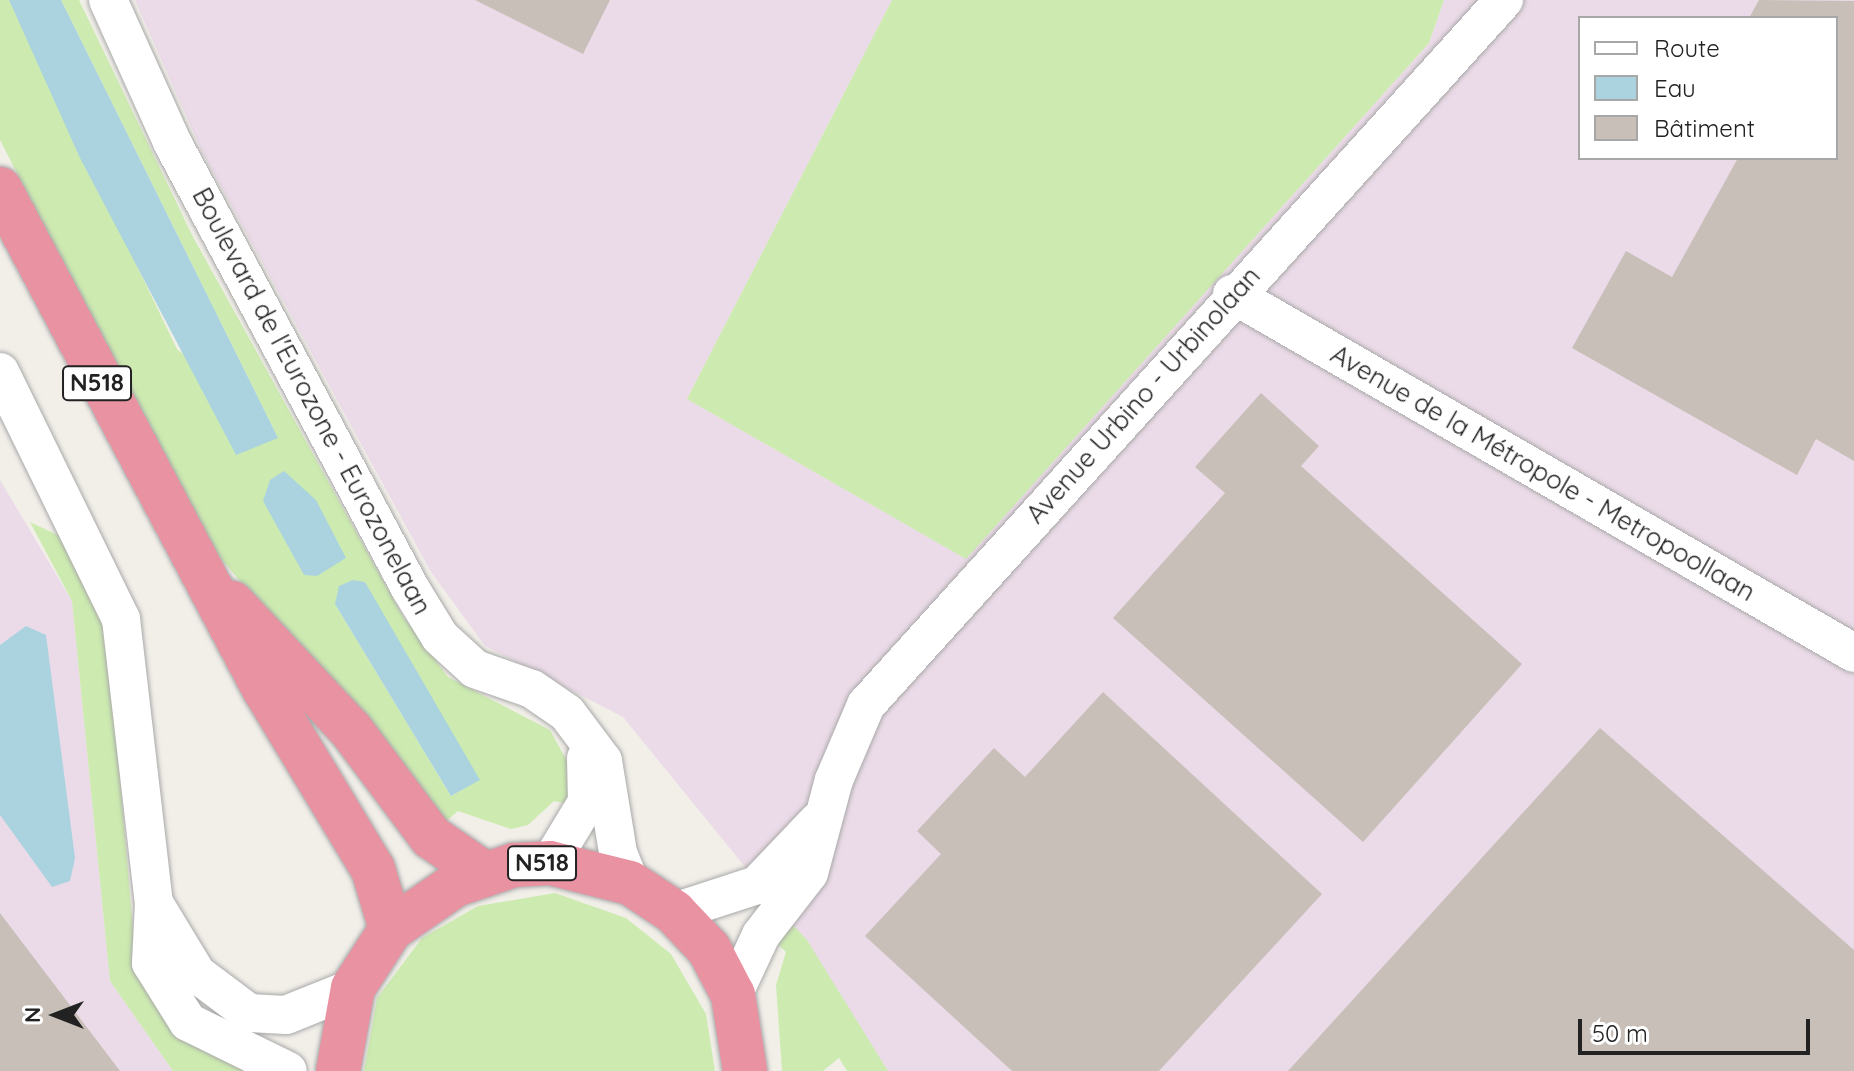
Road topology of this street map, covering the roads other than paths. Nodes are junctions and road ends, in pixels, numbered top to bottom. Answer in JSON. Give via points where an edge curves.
{"nodes":[{"id":1,"x":108,"y":0,"type":"edge"},
{"id":2,"x":1504,"y":0,"type":"edge"},
{"id":3,"x":0,"y":189,"type":"edge"},
{"id":4,"x":1232,"y":294,"type":"junction"},
{"id":5,"x":0,"y":372,"type":"edge"},
{"id":6,"x":200,"y":573,"type":"junction"},
{"id":7,"x":1854,"y":653,"type":"edge"},
{"id":8,"x":586,"y":739,"type":"junction"},
{"id":9,"x":823,"y":816,"type":"junction"},
{"id":10,"x":550,"y":863,"type":"junction"},
{"id":11,"x":485,"y":874,"type":"junction"},
{"id":12,"x":630,"y":883,"type":"junction"},
{"id":13,"x":154,"y":903,"type":"junction"},
{"id":14,"x":674,"y":912,"type":"junction"},
{"id":15,"x":391,"y":929,"type":"junction"},
{"id":16,"x":353,"y":988,"type":"junction"},
{"id":17,"x":733,"y":995,"type":"junction"},
{"id":18,"x":288,"y":1071,"type":"edge"},
{"id":19,"x":338,"y":1071,"type":"edge"},
{"id":20,"x":745,"y":1071,"type":"edge"}],
"edges":[{"from":1,"to":8,"type":"street","name":"Boulevard de l'Eurozone - Eurozonelaan","via":[[187,170],[440,637],[475,669],[532,689],[567,713]]},
{"from":2,"to":4,"type":"street","name":"Avenue Urbino - Urbinolaan"},
{"from":3,"to":6,"type":"highway","number":"N518"},
{"from":4,"to":7,"type":"street","name":"Avenue de la Métropole - Metropoollaan"},
{"from":4,"to":9,"type":"street","name":"Avenue Urbino - Urbinolaan","via":[[866,705]]},
{"from":5,"to":13,"type":"street","via":[[121,619]]},
{"from":6,"to":11,"type":"highway","number":"N518","via":[[292,661],[431,837]]},
{"from":6,"to":15,"type":"highway","number":"N518","via":[[373,869]]},
{"from":8,"to":10,"type":"street","via":[[587,802]]},
{"from":8,"to":12,"type":"street","name":"Boulevard de l'Eurozone - Eurozonelaan","via":[[603,761],[618,853]]},
{"from":9,"to":14,"type":"street","name":"Avenue Urbino - Urbinolaan","via":[[757,885]]},
{"from":9,"to":17,"type":"street","name":"Avenue Urbino - Urbinolaan","via":[[809,873],[761,935]]},
{"from":10,"to":11,"type":"highway","number":"N518"},
{"from":10,"to":12,"type":"highway","number":"N518"},
{"from":11,"to":15,"type":"highway","number":"N518","via":[[431,895]]},
{"from":12,"to":14,"type":"highway","number":"N518"},
{"from":13,"to":16,"type":"street","via":[[197,974],[249,1013],[286,1015]]},
{"from":13,"to":18,"type":"street","via":[[151,963],[188,1022]]},
{"from":14,"to":17,"type":"highway","number":"N518","via":[[709,949]]},
{"from":15,"to":16,"type":"highway","number":"N518"},
{"from":16,"to":19,"type":"highway","number":"N518"},
{"from":17,"to":20,"type":"highway","number":"N518"}]}
